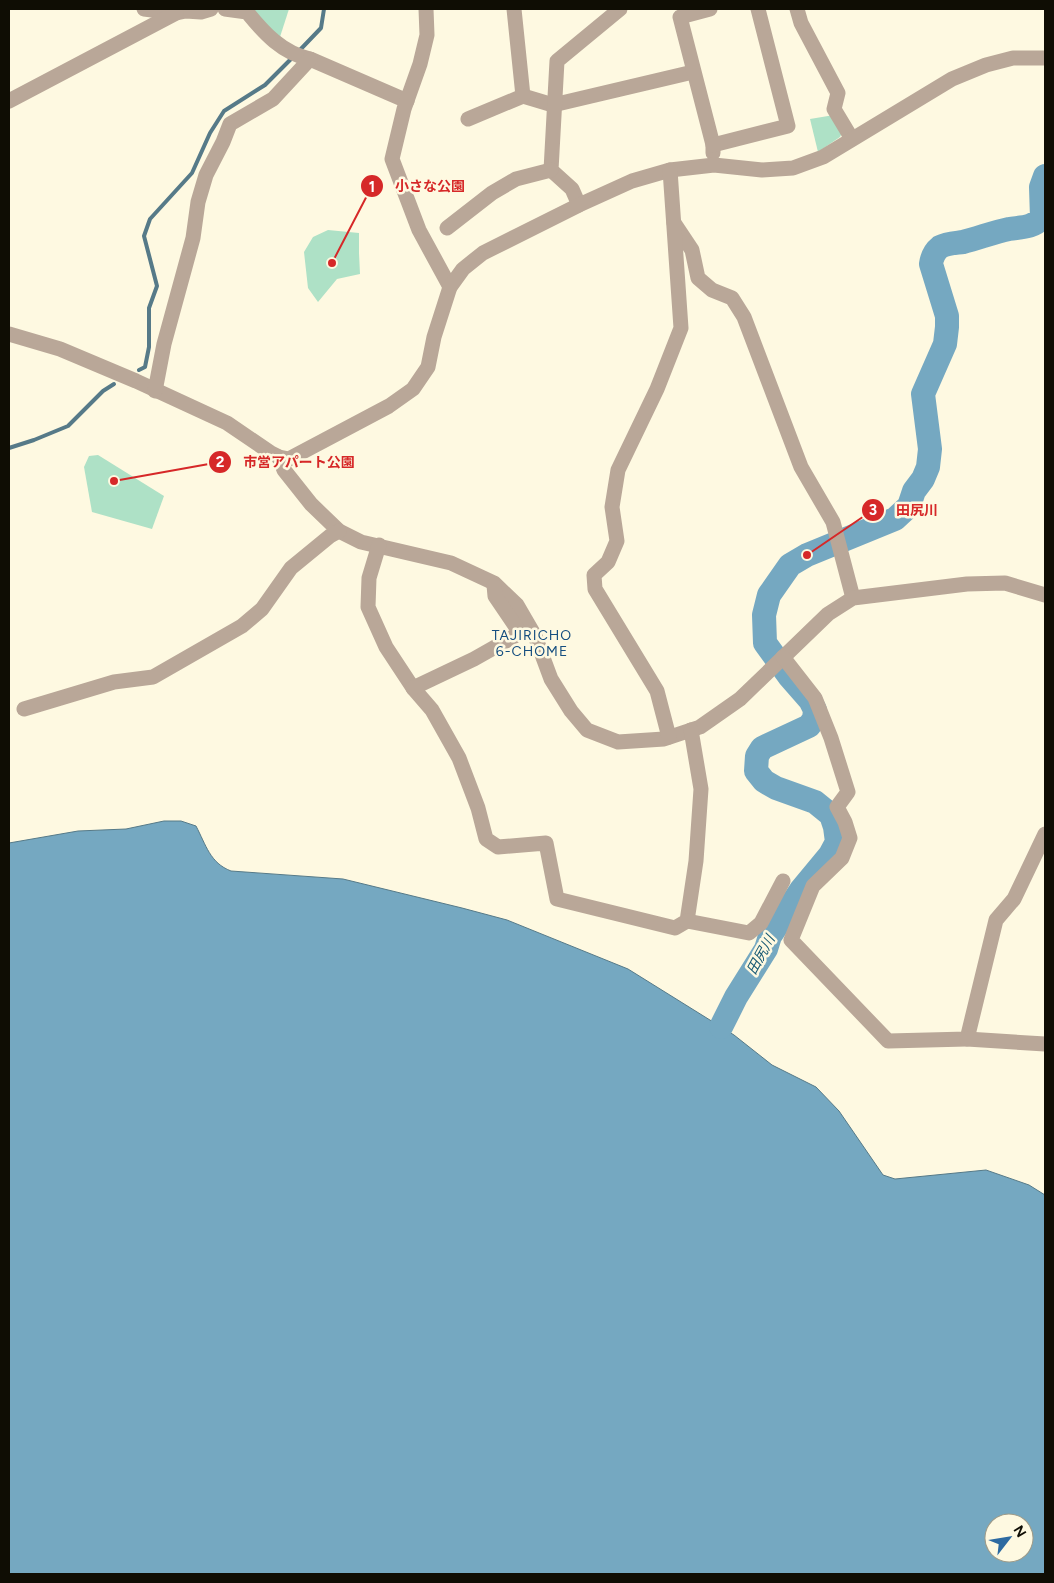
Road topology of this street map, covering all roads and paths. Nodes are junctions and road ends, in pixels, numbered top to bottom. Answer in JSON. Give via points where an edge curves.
{"nodes":[{"id":1,"x":144,"y":9,"type":"edge"},
{"id":2,"x":211,"y":9,"type":"edge"},
{"id":3,"x":224,"y":9,"type":"edge"},
{"id":4,"x":426,"y":9,"type":"edge"},
{"id":5,"x":514,"y":9,"type":"edge"},
{"id":6,"x":620,"y":9,"type":"edge"},
{"id":7,"x":710,"y":9,"type":"edge"},
{"id":8,"x":758,"y":9,"type":"edge"},
{"id":9,"x":798,"y":9,"type":"edge"},
{"id":10,"x":176,"y":13,"type":"junction"},
{"id":11,"x":306,"y":58,"type":"junction"},
{"id":12,"x":1045,"y":58,"type":"edge"},
{"id":13,"x":693,"y":72,"type":"junction"},
{"id":14,"x":523,"y":96,"type":"junction"},
{"id":15,"x":9,"y":101,"type":"edge"},
{"id":16,"x":407,"y":101,"type":"junction"},
{"id":17,"x":554,"y":105,"type":"junction"},
{"id":18,"x":468,"y":118,"type":"dead end"},
{"id":19,"x":852,"y":139,"type":"junction"},
{"id":20,"x":713,"y":145,"type":"junction"},
{"id":21,"x":714,"y":165,"type":"junction"},
{"id":22,"x":551,"y":170,"type":"junction"},
{"id":23,"x":670,"y":170,"type":"junction"},
{"id":24,"x":579,"y":205,"type":"junction"},
{"id":25,"x":673,"y":222,"type":"junction"},
{"id":26,"x":447,"y":228,"type":"dead end"},
{"id":27,"x":450,"y":286,"type":"junction"},
{"id":28,"x":9,"y":334,"type":"edge"},
{"id":29,"x":155,"y":391,"type":"junction"},
{"id":30,"x":280,"y":457,"type":"junction"},
{"id":31,"x":339,"y":531,"type":"junction"},
{"id":32,"x":378,"y":545,"type":"junction"},
{"id":33,"x":494,"y":583,"type":"junction"},
{"id":34,"x":1045,"y":594,"type":"edge"},
{"id":35,"x":853,"y":598,"type":"junction"},
{"id":36,"x":777,"y":662,"type":"junction"},
{"id":37,"x":414,"y":688,"type":"junction"},
{"id":38,"x":24,"y":709,"type":"dead end"},
{"id":39,"x":691,"y":730,"type":"junction"},
{"id":40,"x":669,"y":737,"type":"junction"},
{"id":41,"x":1045,"y":834,"type":"edge"},
{"id":42,"x":783,"y":880,"type":"dead end"},
{"id":43,"x":686,"y":921,"type":"junction"},
{"id":44,"x":968,"y":1039,"type":"junction"},
{"id":45,"x":1045,"y":1044,"type":"edge"}],
"edges":[{"from":1,"to":10,"type":"street"},
{"from":2,"to":10,"type":"street"},
{"from":3,"to":11,"type":"street","via":[[247,12],[276,44]]},
{"from":4,"to":16,"type":"street","via":[[427,35]]},
{"from":5,"to":14,"type":"street"},
{"from":6,"to":17,"type":"street","via":[[557,61]]},
{"from":7,"to":13,"type":"street","via":[[680,18]]},
{"from":8,"to":20,"type":"street","via":[[788,126]]},
{"from":9,"to":19,"type":"street","via":[[801,23],[838,92],[834,109]]},
{"from":10,"to":15,"type":"street"},
{"from":11,"to":16,"type":"street"},
{"from":11,"to":29,"type":"street","via":[[273,99],[230,124],[206,175]]},
{"from":12,"to":19,"type":"street","via":[[1012,58],[952,79]]},
{"from":13,"to":17,"type":"street"},
{"from":13,"to":20,"type":"street"},
{"from":14,"to":17,"type":"street"},
{"from":14,"to":18,"type":"street"},
{"from":16,"to":27,"type":"street","via":[[392,159],[419,230]]},
{"from":17,"to":22,"type":"street"},
{"from":19,"to":21,"type":"street","via":[[823,157],[793,168],[762,170]]},
{"from":20,"to":21,"type":"street"},
{"from":21,"to":23,"type":"street"},
{"from":22,"to":24,"type":"street","via":[[572,189]]},
{"from":22,"to":26,"type":"street","via":[[516,179]]},
{"from":23,"to":24,"type":"street","via":[[632,181]]},
{"from":23,"to":25,"type":"street"},
{"from":24,"to":27,"type":"street","via":[[483,253],[463,269]]},
{"from":25,"to":35,"type":"street","via":[[692,250],[698,278],[712,290],[732,298],[744,317],[801,466],[833,522]]},
{"from":25,"to":40,"type":"street","via":[[681,328],[657,389],[618,470],[612,507],[617,541],[608,562],[594,575],[595,589],[657,691]]},
{"from":27,"to":30,"type":"street","via":[[428,366],[413,389],[389,406],[297,456]]},
{"from":28,"to":29,"type":"street","via":[[60,349]]},
{"from":29,"to":30,"type":"street","via":[[227,423]]},
{"from":30,"to":31,"type":"street","via":[[284,470],[311,504]]},
{"from":31,"to":32,"type":"street","via":[[361,542]]},
{"from":31,"to":38,"type":"street","via":[[291,568],[262,609],[242,626],[153,677],[114,682]]},
{"from":32,"to":33,"type":"street","via":[[451,563]]},
{"from":32,"to":37,"type":"street","via":[[369,578],[368,607],[386,647]]},
{"from":33,"to":37,"type":"street","via":[[495,596],[520,633],[474,660]]},
{"from":33,"to":40,"type":"street","via":[[517,604],[536,636],[551,679],[586,730],[618,742]]},
{"from":34,"to":35,"type":"street","via":[[1005,583],[957,585]]},
{"from":35,"to":36,"type":"street","via":[[828,614]]},
{"from":36,"to":39,"type":"street","via":[[740,698]]},
{"from":36,"to":44,"type":"street","via":[[816,698],[848,792],[837,807],[850,838],[842,858],[813,886],[791,940],[888,1041]]},
{"from":37,"to":43,"type":"street","via":[[432,710],[459,758],[486,839],[498,847],[546,843],[556,898],[674,928]]},
{"from":39,"to":40,"type":"street"},
{"from":39,"to":43,"type":"street","via":[[701,789],[696,861]]},
{"from":41,"to":44,"type":"street","via":[[1014,899],[996,920]]},
{"from":42,"to":43,"type":"street","via":[[761,923],[749,933]]},
{"from":44,"to":45,"type":"street"}]}
